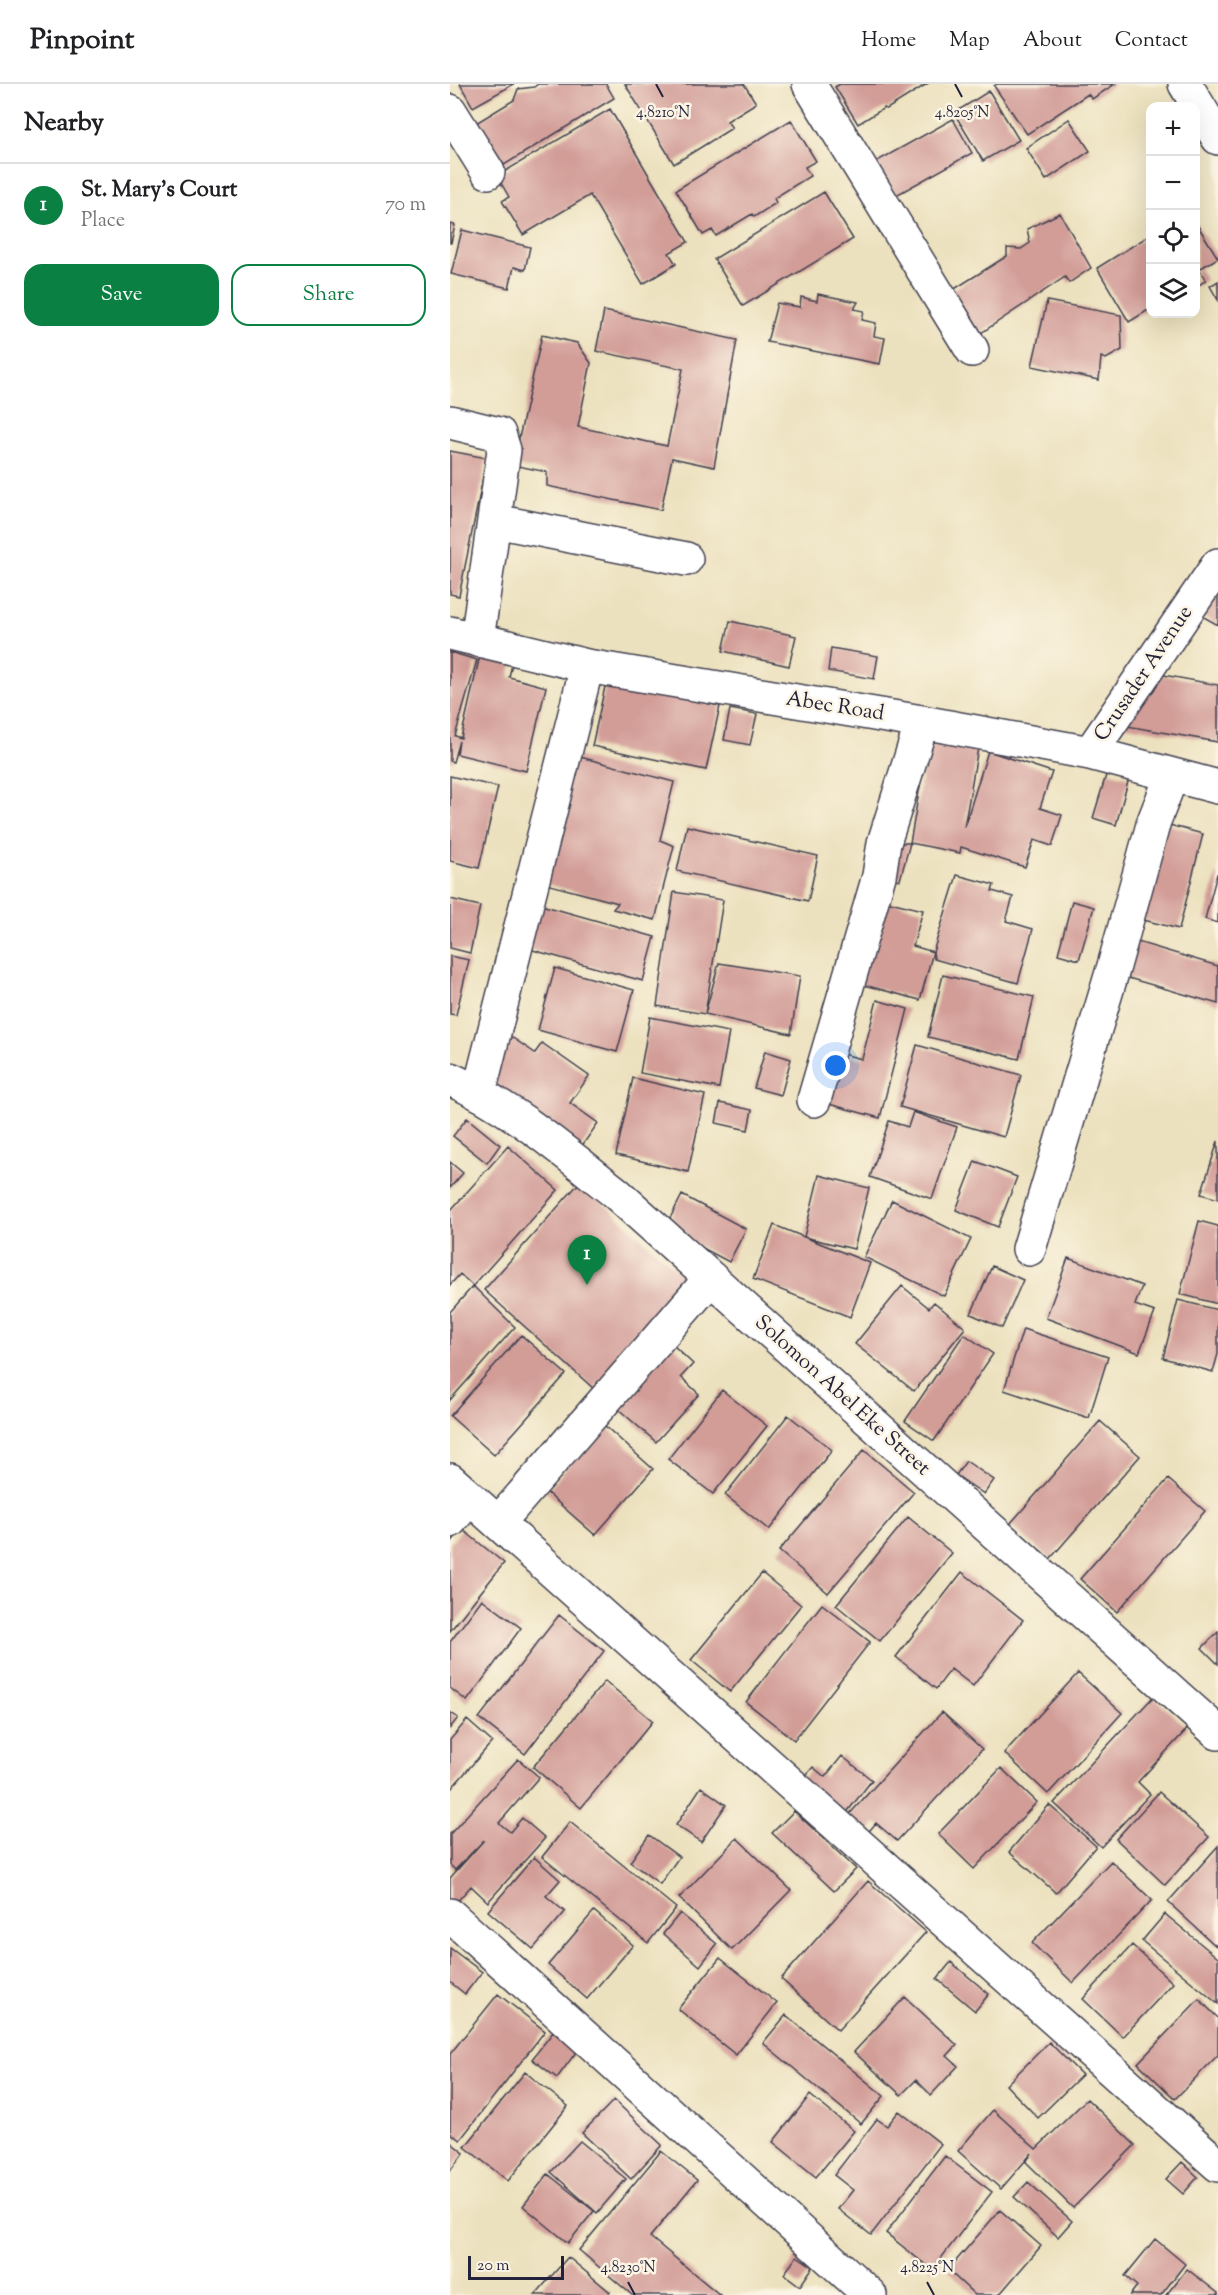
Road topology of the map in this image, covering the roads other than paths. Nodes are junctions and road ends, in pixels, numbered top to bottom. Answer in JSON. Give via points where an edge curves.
{"nodes":[{"id":1,"x":809,"y":84,"type":"edge"},
{"id":2,"x":1185,"y":84,"type":"edge"},
{"id":3,"x":450,"y":111,"type":"edge"},
{"id":4,"x":1218,"y":138,"type":"edge"},
{"id":5,"x":488,"y":172,"type":"dead end"},
{"id":6,"x":972,"y":350,"type":"dead end"},
{"id":7,"x":450,"y":422,"type":"edge"},
{"id":8,"x":495,"y":520,"type":"junction"},
{"id":9,"x":686,"y":559,"type":"dead end"},
{"id":10,"x":1218,"y":565,"type":"edge"},
{"id":11,"x":464,"y":636,"type":"edge"},
{"id":12,"x":587,"y":666,"type":"junction"},
{"id":13,"x":922,"y":722,"type":"junction"},
{"id":14,"x":1090,"y":753,"type":"junction"},
{"id":15,"x":1172,"y":775,"type":"junction"},
{"id":16,"x":1218,"y":787,"type":"edge"},
{"id":17,"x":464,"y":1085,"type":"edge"},
{"id":18,"x":814,"y":1100,"type":"dead end"},
{"id":19,"x":1029,"y":1249,"type":"dead end"},
{"id":20,"x":711,"y":1278,"type":"junction"},
{"id":21,"x":457,"y":1499,"type":"edge"},
{"id":22,"x":498,"y":1523,"type":"junction"},
{"id":23,"x":1218,"y":1733,"type":"edge"},
{"id":24,"x":450,"y":1915,"type":"edge"},
{"id":25,"x":1218,"y":2164,"type":"edge"},
{"id":26,"x":870,"y":2295,"type":"edge"}],
"edges":[{"from":1,"to":6,"type":"street"},
{"from":2,"to":4,"type":"street"},
{"from":3,"to":5,"type":"street"},
{"from":7,"to":8,"type":"street","via":[[499,434],[504,450]]},
{"from":8,"to":9,"type":"street"},
{"from":8,"to":11,"type":"street"},
{"from":10,"to":14,"type":"street","name":"Crusader Avenue"},
{"from":11,"to":12,"type":"street","name":"Abec Road"},
{"from":12,"to":13,"type":"street","name":"Abec Road"},
{"from":12,"to":17,"type":"street"},
{"from":13,"to":14,"type":"street","name":"Abec Road"},
{"from":13,"to":18,"type":"street","via":[[884,843],[879,876]]},
{"from":14,"to":15,"type":"street","name":"Abec Road"},
{"from":15,"to":16,"type":"street","name":"Abec Road"},
{"from":15,"to":19,"type":"street","via":[[1154,821]]},
{"from":17,"to":20,"type":"street","name":"Solomon Abel Eke Street","via":[[549,1140],[616,1193]]},
{"from":20,"to":22,"type":"street"},
{"from":20,"to":23,"type":"street","name":"Solomon Abel Eke Street"},
{"from":21,"to":22,"type":"street"},
{"from":22,"to":25,"type":"street"},
{"from":24,"to":26,"type":"street"}]}
